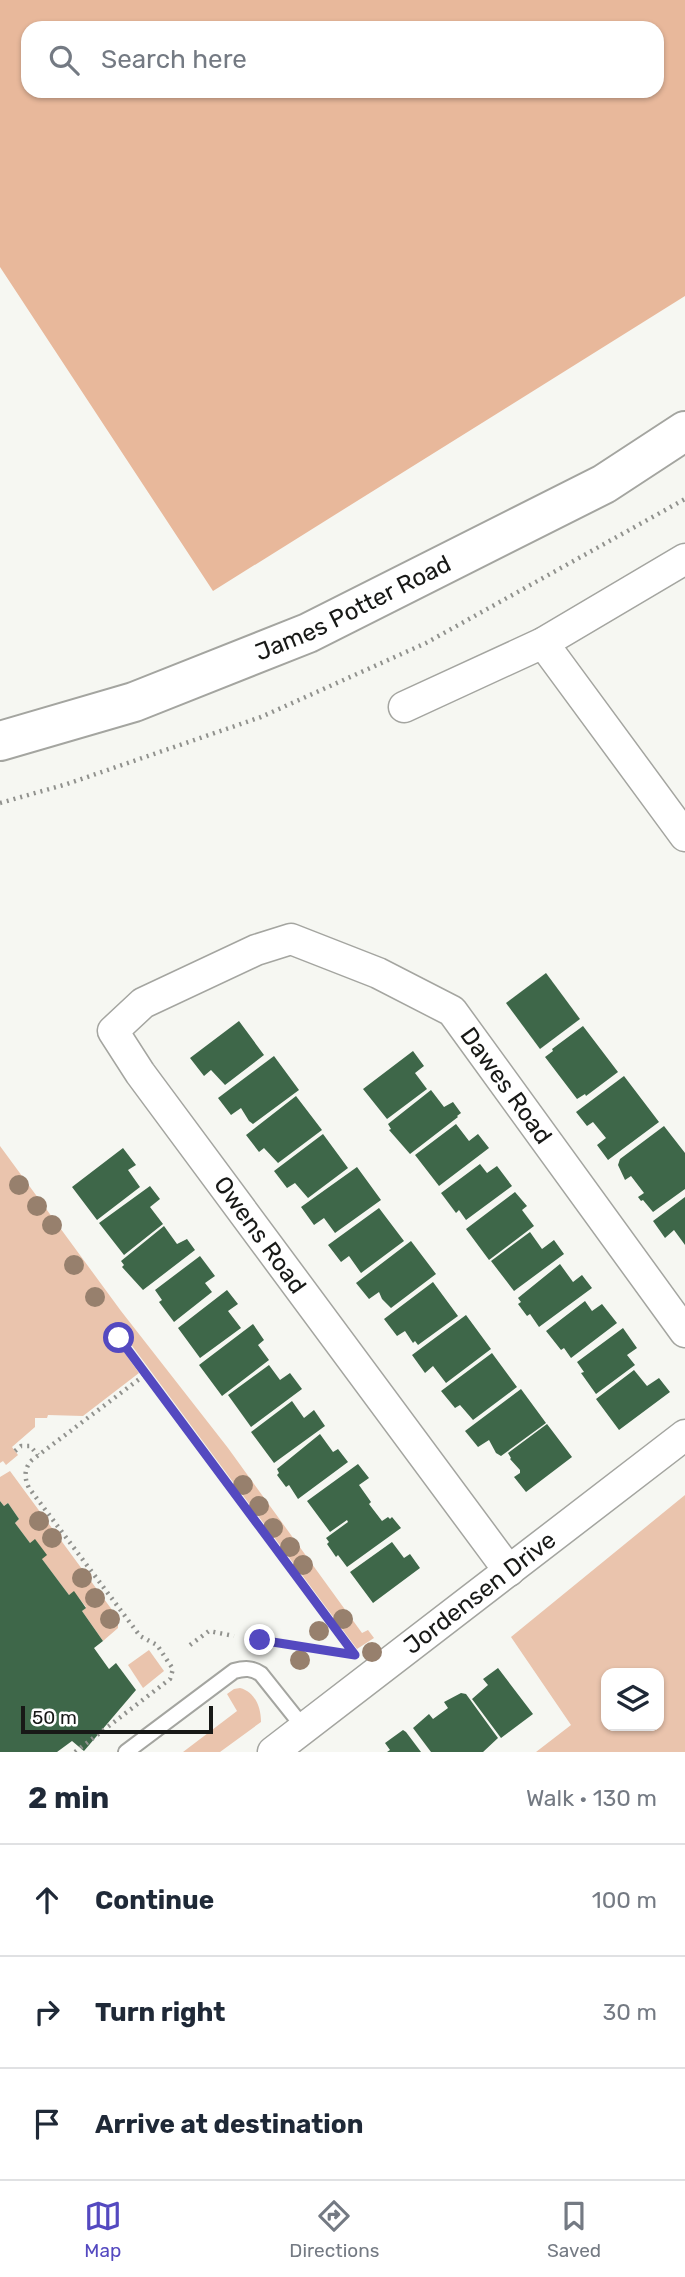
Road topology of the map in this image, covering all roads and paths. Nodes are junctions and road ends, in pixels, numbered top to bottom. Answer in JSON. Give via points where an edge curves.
{"nodes":[{"id":1,"x":685,"y":431,"type":"edge"},
{"id":2,"x":685,"y":499,"type":"edge"},
{"id":3,"x":685,"y":559,"type":"edge"},
{"id":4,"x":543,"y":643,"type":"junction"},
{"id":5,"x":404,"y":707,"type":"dead end"},
{"id":6,"x":0,"y":741,"type":"edge"},
{"id":7,"x":0,"y":803,"type":"edge"},
{"id":8,"x":685,"y":836,"type":"edge"},
{"id":9,"x":256,"y":950,"type":"joint"},
{"id":10,"x":685,"y":1332,"type":"edge"},
{"id":11,"x":119,"y":1338,"type":"dead end"},
{"id":12,"x":146,"y":1374,"type":"junction"},
{"id":13,"x":685,"y":1435,"type":"edge"},
{"id":14,"x":15,"y":1451,"type":"dead end"},
{"id":15,"x":38,"y":1455,"type":"junction"},
{"id":16,"x":509,"y":1571,"type":"junction"},
{"id":17,"x":234,"y":1636,"type":"dead end"},
{"id":18,"x":260,"y":1640,"type":"dead end"},
{"id":19,"x":190,"y":1645,"type":"dead end"},
{"id":20,"x":304,"y":1728,"type":"junction"},
{"id":21,"x":75,"y":1752,"type":"edge"},
{"id":22,"x":126,"y":1752,"type":"edge"},
{"id":23,"x":273,"y":1752,"type":"edge"}],
"edges":[{"from":1,"to":6,"type":"main road","name":"James Potter Road","via":[[604,484],[308,633],[134,702]]},
{"from":2,"to":7,"type":"path","via":[[426,643],[261,717]]},
{"from":3,"to":4,"type":"street"},
{"from":4,"to":5,"type":"street"},
{"from":4,"to":8,"type":"street"},
{"from":9,"to":10,"type":"street","name":"Dawes Road","via":[[291,939],[378,973],[452,1011]]},
{"from":9,"to":16,"type":"street","name":"Owens Road","via":[[143,1003],[113,1031]]},
{"from":11,"to":12,"type":"path"},
{"from":12,"to":15,"type":"path"},
{"from":12,"to":18,"type":"path","via":[[355,1655]]},
{"from":13,"to":16,"type":"street","name":"Jordensen Drive"},
{"from":14,"to":15,"type":"path","via":[[30,1446]]},
{"from":15,"to":21,"type":"path","via":[[27,1468],[29,1488],[140,1636],[157,1645],[173,1669],[170,1679]]},
{"from":16,"to":20,"type":"street","name":"Jordensen Drive"},
{"from":17,"to":19,"type":"path","via":[[209,1631]]},
{"from":20,"to":22,"type":"lane","via":[[261,1674],[241,1669]]},
{"from":20,"to":23,"type":"street","name":"Jordensen Drive"}]}
